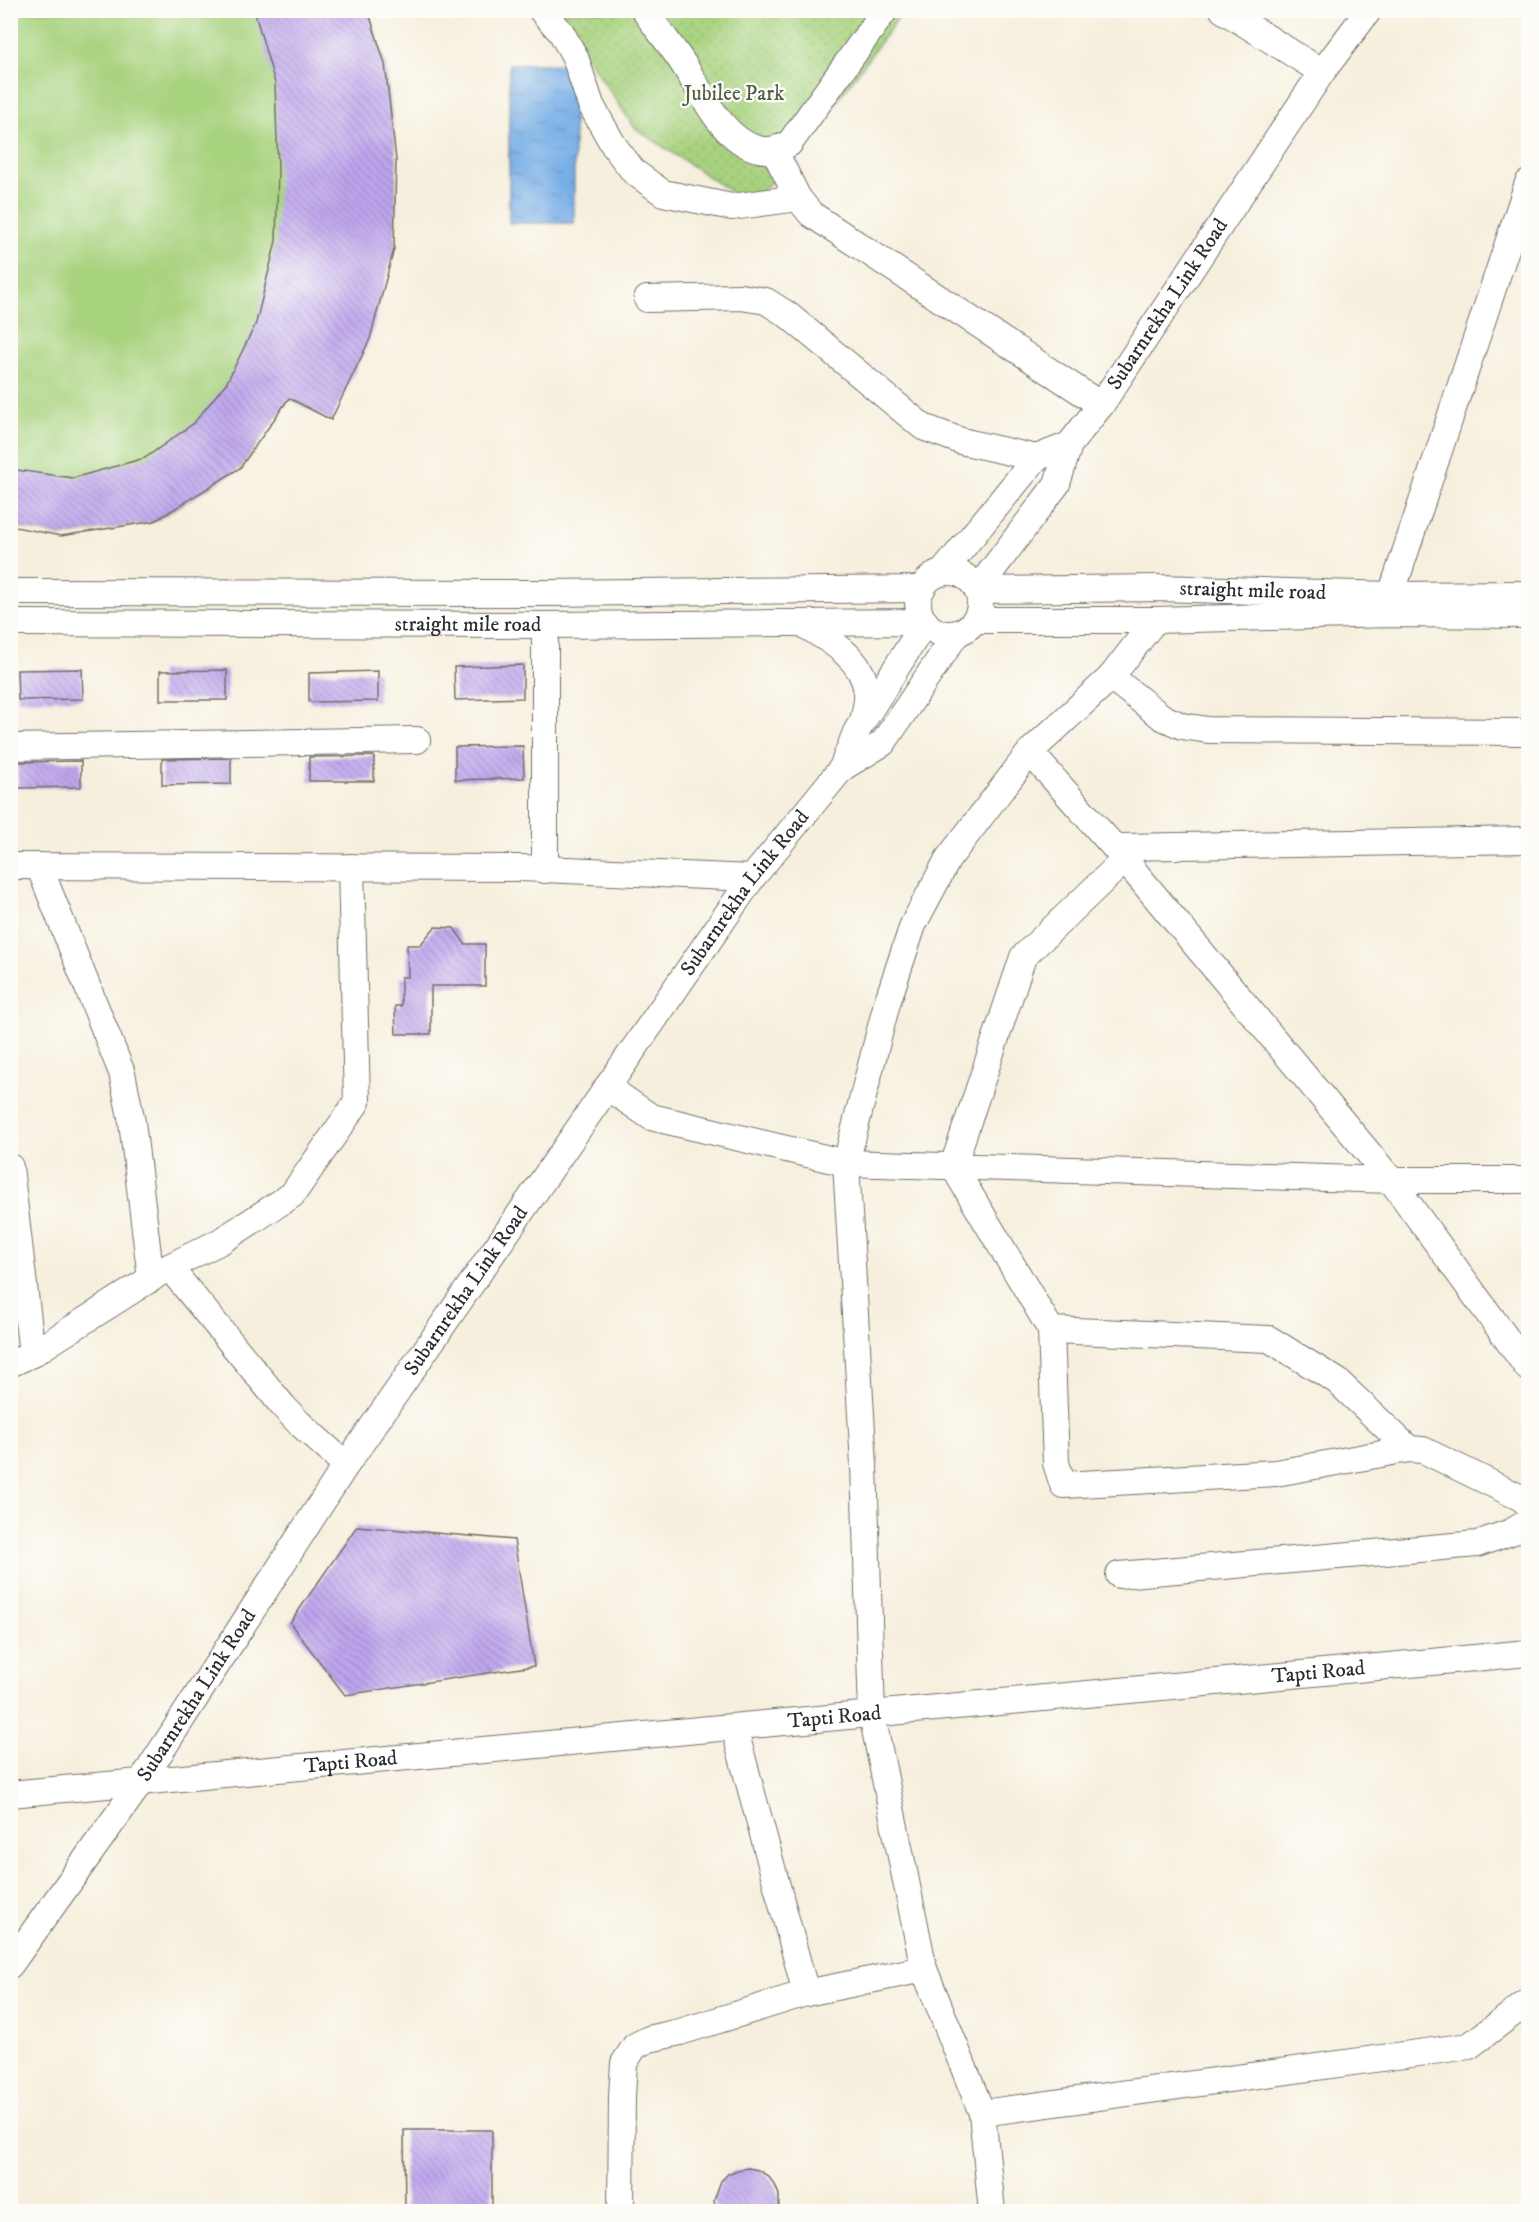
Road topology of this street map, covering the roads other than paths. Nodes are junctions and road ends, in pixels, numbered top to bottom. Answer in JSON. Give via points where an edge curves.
{"nodes":[{"id":1,"x":541,"y":10,"type":"edge"},
{"id":2,"x":644,"y":10,"type":"edge"},
{"id":3,"x":885,"y":10,"type":"edge"},
{"id":4,"x":1223,"y":10,"type":"edge"},
{"id":5,"x":1369,"y":10,"type":"edge"},
{"id":6,"x":1322,"y":72,"type":"junction"},
{"id":7,"x":774,"y":150,"type":"junction"},
{"id":8,"x":1528,"y":183,"type":"edge"},
{"id":9,"x":798,"y":198,"type":"junction"},
{"id":10,"x":647,"y":299,"type":"dead end"},
{"id":11,"x":1101,"y":405,"type":"junction"},
{"id":12,"x":1069,"y":445,"type":"junction"},
{"id":13,"x":1036,"y":458,"type":"junction"},
{"id":14,"x":942,"y":573,"type":"junction"},
{"id":15,"x":922,"y":589,"type":"junction"},
{"id":16,"x":977,"y":590,"type":"junction"},
{"id":17,"x":10,"y":592,"type":"edge"},
{"id":18,"x":1528,"y":594,"type":"edge"},
{"id":19,"x":1391,"y":595,"type":"junction"},
{"id":20,"x":1528,"y":615,"type":"edge"},
{"id":21,"x":1155,"y":620,"type":"junction"},
{"id":22,"x":925,"y":622,"type":"junction"},
{"id":23,"x":10,"y":623,"type":"edge"},
{"id":24,"x":801,"y":623,"type":"junction"},
{"id":25,"x":545,"y":625,"type":"junction"},
{"id":26,"x":966,"y":626,"type":"junction"},
{"id":27,"x":1111,"y":677,"type":"junction"},
{"id":28,"x":863,"y":720,"type":"junction"},
{"id":29,"x":1528,"y":732,"type":"edge"},
{"id":30,"x":417,"y":740,"type":"dead end"},
{"id":31,"x":10,"y":747,"type":"edge"},
{"id":32,"x":1030,"y":752,"type":"junction"},
{"id":33,"x":842,"y":768,"type":"junction"},
{"id":34,"x":1528,"y":840,"type":"edge"},
{"id":35,"x":1126,"y":852,"type":"junction"},
{"id":36,"x":10,"y":866,"type":"edge"},
{"id":37,"x":39,"y":866,"type":"junction"},
{"id":38,"x":351,"y":867,"type":"junction"},
{"id":39,"x":545,"y":870,"type":"junction"},
{"id":40,"x":752,"y":878,"type":"junction"},
{"id":41,"x":607,"y":1087,"type":"junction"},
{"id":42,"x":846,"y":1163,"type":"junction"},
{"id":43,"x":953,"y":1166,"type":"junction"},
{"id":44,"x":10,"y":1167,"type":"edge"},
{"id":45,"x":1391,"y":1180,"type":"junction"},
{"id":46,"x":1528,"y":1180,"type":"edge"},
{"id":47,"x":160,"y":1273,"type":"junction"},
{"id":48,"x":1051,"y":1330,"type":"junction"},
{"id":49,"x":21,"y":1359,"type":"edge"},
{"id":50,"x":1528,"y":1368,"type":"edge"},
{"id":51,"x":1409,"y":1449,"type":"junction"},
{"id":52,"x":346,"y":1465,"type":"junction"},
{"id":53,"x":1528,"y":1504,"type":"edge"},
{"id":54,"x":1528,"y":1522,"type":"edge"},
{"id":55,"x":1119,"y":1575,"type":"dead end"},
{"id":56,"x":1528,"y":1653,"type":"edge"},
{"id":57,"x":872,"y":1715,"type":"junction"},
{"id":58,"x":734,"y":1727,"type":"junction"},
{"id":59,"x":141,"y":1782,"type":"junction"},
{"id":60,"x":10,"y":1794,"type":"edge"},
{"id":61,"x":10,"y":1965,"type":"edge"},
{"id":62,"x":924,"y":1969,"type":"junction"},
{"id":63,"x":806,"y":1993,"type":"junction"},
{"id":64,"x":1528,"y":2002,"type":"edge"},
{"id":65,"x":982,"y":2113,"type":"junction"},
{"id":66,"x":621,"y":2211,"type":"edge"},
{"id":67,"x":992,"y":2211,"type":"edge"}],
"edges":[{"from":1,"to":9,"type":"street","via":[[561,32],[575,57],[591,105],[634,172],[663,193],[732,207]]},
{"from":2,"to":7,"type":"street","via":[[735,139],[758,149]]},
{"from":3,"to":7,"type":"street","via":[[789,144]]},
{"from":4,"to":6,"type":"street"},
{"from":5,"to":6,"type":"street","name":"Subarnrekha Link Road"},
{"from":6,"to":11,"type":"street","name":"Subarnrekha Link Road"},
{"from":7,"to":9,"type":"street"},
{"from":8,"to":19,"type":"street"},
{"from":9,"to":11,"type":"street","via":[[811,214]]},
{"from":10,"to":13,"type":"street","via":[[741,297],[766,301],[923,427],[961,441]]},
{"from":11,"to":12,"type":"street","name":"Subarnrekha Link Road"},
{"from":12,"to":13,"type":"street","name":"Subarnrekha Link Road"},
{"from":12,"to":16,"type":"street","via":[[1057,484]]},
{"from":13,"to":14,"type":"street","name":"Subarnrekha Link Road"},
{"from":14,"to":15,"type":"street","via":[[927,581]]},
{"from":14,"to":16,"type":"street","via":[[964,576]]},
{"from":15,"to":17,"type":"street","name":"straight mile road"},
{"from":15,"to":22,"type":"street","via":[[919,608]]},
{"from":16,"to":19,"type":"street","name":"straight mile road","via":[[1159,588]]},
{"from":16,"to":26,"type":"street","via":[[980,605]]},
{"from":18,"to":19,"type":"street","name":"straight mile road"},
{"from":20,"to":21,"type":"street","name":"straight mile road"},
{"from":21,"to":26,"type":"street","name":"straight mile road","via":[[1011,621]]},
{"from":21,"to":27,"type":"street"},
{"from":22,"to":24,"type":"street","name":"straight mile road"},
{"from":22,"to":26,"type":"street","name":"straight mile road","via":[[942,633]]},
{"from":22,"to":28,"type":"street","name":"Subarnrekha Link Road"},
{"from":23,"to":25,"type":"street","name":"straight mile road"},
{"from":24,"to":25,"type":"street","name":"straight mile road"},
{"from":24,"to":28,"type":"street","via":[[835,644],[855,663],[865,680],[868,696]]},
{"from":25,"to":39,"type":"street"},
{"from":26,"to":33,"type":"street","via":[[883,743]]},
{"from":27,"to":29,"type":"street","via":[[1162,717],[1182,726],[1208,730]]},
{"from":27,"to":32,"type":"street"},
{"from":28,"to":33,"type":"street","name":"Subarnrekha Link Road"},
{"from":30,"to":31,"type":"street"},
{"from":32,"to":35,"type":"street"},
{"from":32,"to":42,"type":"street","via":[[948,859],[913,925],[887,1004]]},
{"from":33,"to":40,"type":"street","name":"Subarnrekha Link Road"},
{"from":34,"to":35,"type":"street"},
{"from":35,"to":43,"type":"street","via":[[1023,957]]},
{"from":35,"to":45,"type":"street"},
{"from":36,"to":37,"type":"street"},
{"from":37,"to":38,"type":"street"},
{"from":37,"to":47,"type":"street","via":[[122,1073]]},
{"from":38,"to":39,"type":"street"},
{"from":38,"to":47,"type":"street","via":[[357,1102],[292,1195],[221,1241]]},
{"from":39,"to":40,"type":"street"},
{"from":40,"to":41,"type":"street","name":"Subarnrekha Link Road"},
{"from":41,"to":42,"type":"street","via":[[651,1117]]},
{"from":41,"to":52,"type":"street","name":"Subarnrekha Link Road"},
{"from":42,"to":43,"type":"street"},
{"from":42,"to":57,"type":"street","via":[[864,1465]]},
{"from":43,"to":45,"type":"street"},
{"from":43,"to":48,"type":"street"},
{"from":44,"to":49,"type":"street"},
{"from":45,"to":46,"type":"street"},
{"from":45,"to":50,"type":"street"},
{"from":47,"to":49,"type":"street"},
{"from":47,"to":52,"type":"street","via":[[299,1423]]},
{"from":48,"to":51,"type":"street","via":[[1269,1339],[1337,1381]]},
{"from":48,"to":51,"type":"street","via":[[1056,1463],[1063,1485],[1276,1473]]},
{"from":51,"to":53,"type":"street","via":[[1423,1450]]},
{"from":52,"to":59,"type":"street","name":"Subarnrekha Link Road"},
{"from":54,"to":55,"type":"street","via":[[1477,1544]]},
{"from":56,"to":57,"type":"street","name":"Tapti Road"},
{"from":57,"to":58,"type":"street","name":"Tapti Road"},
{"from":57,"to":62,"type":"street"},
{"from":58,"to":59,"type":"street","name":"Tapti Road"},
{"from":58,"to":63,"type":"street"},
{"from":59,"to":60,"type":"street","name":"Tapti Road"},
{"from":59,"to":61,"type":"street","name":"Subarnrekha Link Road"},
{"from":62,"to":63,"type":"street"},
{"from":62,"to":65,"type":"street"},
{"from":63,"to":66,"type":"street","via":[[635,2046],[624,2063]]},
{"from":64,"to":65,"type":"street","via":[[1469,2046]]},
{"from":65,"to":67,"type":"street"}]}
